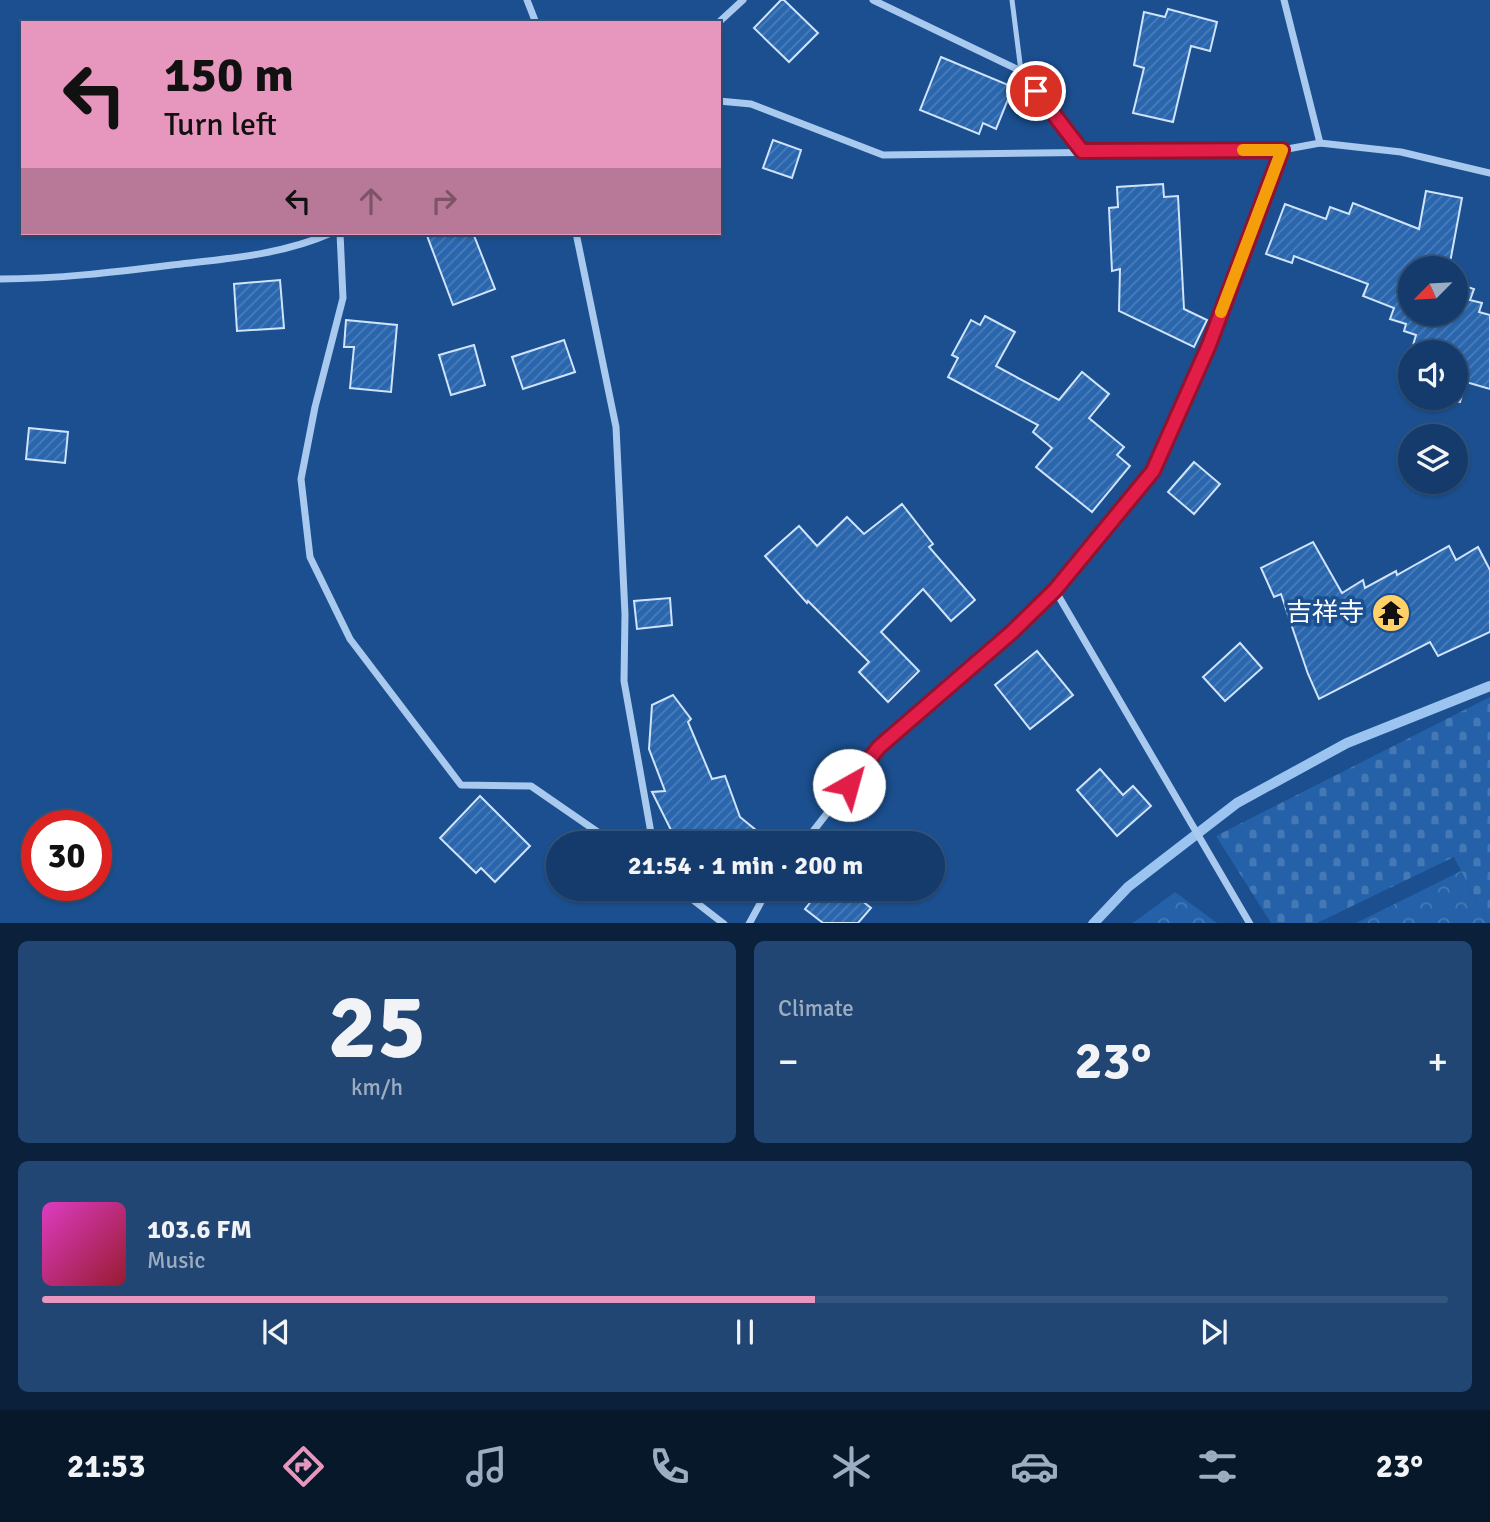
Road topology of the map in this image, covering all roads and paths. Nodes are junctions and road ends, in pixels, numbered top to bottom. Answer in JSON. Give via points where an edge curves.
{"nodes":[{"id":1,"x":527,"y":0,"type":"edge"},
{"id":2,"x":743,"y":0,"type":"edge"},
{"id":3,"x":873,"y":0,"type":"edge"},
{"id":4,"x":1012,"y":0,"type":"edge"},
{"id":5,"x":1284,"y":0,"type":"edge"},
{"id":6,"x":535,"y":21,"type":"edge"},
{"id":7,"x":720,"y":21,"type":"edge"},
{"id":8,"x":1021,"y":71,"type":"junction"},
{"id":9,"x":721,"y":101,"type":"edge"},
{"id":10,"x":1320,"y":143,"type":"junction"},
{"id":11,"x":1282,"y":150,"type":"junction"},
{"id":12,"x":1082,"y":151,"type":"junction"},
{"id":13,"x":1490,"y":173,"type":"edge"},
{"id":14,"x":326,"y":235,"type":"edge"},
{"id":15,"x":340,"y":235,"type":"edge"},
{"id":16,"x":576,"y":235,"type":"edge"},
{"id":17,"x":0,"y":279,"type":"edge"},
{"id":18,"x":1055,"y":590,"type":"junction"},
{"id":19,"x":596,"y":831,"type":"edge"},
{"id":20,"x":651,"y":831,"type":"edge"},
{"id":21,"x":813,"y":831,"type":"edge"},
{"id":22,"x":695,"y":901,"type":"edge"},
{"id":23,"x":761,"y":901,"type":"edge"},
{"id":24,"x":724,"y":923,"type":"edge"},
{"id":25,"x":749,"y":923,"type":"edge"},
{"id":26,"x":1250,"y":923,"type":"edge"}],
"edges":[{"from":1,"to":6,"type":"street"},
{"from":2,"to":7,"type":"street"},
{"from":3,"to":8,"type":"street"},
{"from":4,"to":8,"type":"lane"},
{"from":5,"to":10,"type":"street"},
{"from":8,"to":12,"type":"street"},
{"from":9,"to":12,"type":"street","via":[[751,104],[883,155]]},
{"from":10,"to":11,"type":"street"},
{"from":10,"to":13,"type":"street","via":[[1401,152]]},
{"from":11,"to":12,"type":"street"},
{"from":11,"to":18,"type":"street","via":[[1209,345],[1153,471]]},
{"from":14,"to":17,"type":"street","via":[[305,244],[225,259],[55,279]]},
{"from":15,"to":19,"type":"street","via":[[343,299],[301,479],[310,557],[350,639],[461,785],[531,786]]},
{"from":16,"to":20,"type":"street","via":[[616,427],[624,681]]},
{"from":18,"to":21,"type":"street","via":[[879,747]]},
{"from":18,"to":26,"type":"street"},
{"from":22,"to":24,"type":"street"},
{"from":23,"to":25,"type":"street"}]}
